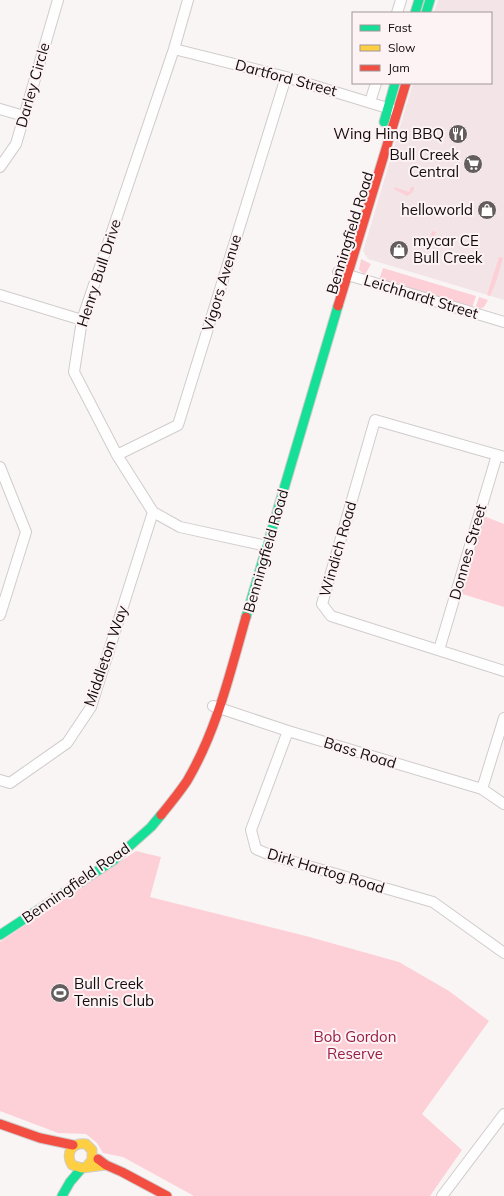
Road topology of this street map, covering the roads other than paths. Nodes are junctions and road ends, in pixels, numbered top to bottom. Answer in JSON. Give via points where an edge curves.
{"nodes":[{"id":1,"x":58,"y":0,"type":"edge"},
{"id":2,"x":188,"y":0,"type":"edge"},
{"id":3,"x":401,"y":0,"type":"edge"},
{"id":4,"x":420,"y":0,"type":"edge"},
{"id":5,"x":430,"y":0,"type":"edge"},
{"id":6,"x":397,"y":12,"type":"edge"},
{"id":7,"x":416,"y":12,"type":"edge"},
{"id":8,"x":426,"y":12,"type":"edge"},
{"id":9,"x":174,"y":48,"type":"junction"},
{"id":10,"x":286,"y":77,"type":"junction"},
{"id":11,"x":376,"y":84,"type":"edge"},
{"id":12,"x":395,"y":84,"type":"edge"},
{"id":13,"x":406,"y":84,"type":"edge"},
{"id":14,"x":370,"y":102,"type":"junction"},
{"id":15,"x":0,"y":109,"type":"edge"},
{"id":16,"x":393,"y":110,"type":"junction"},
{"id":17,"x":24,"y":116,"type":"junction"},
{"id":18,"x":382,"y":130,"type":"dead end"},
{"id":19,"x":0,"y":166,"type":"edge"},
{"id":20,"x":366,"y":182,"type":"dead end"},
{"id":21,"x":359,"y":205,"type":"dead end"},
{"id":22,"x":341,"y":273,"type":"junction"},
{"id":23,"x":0,"y":294,"type":"edge"},
{"id":24,"x":82,"y":320,"type":"junction"},
{"id":25,"x":504,"y":322,"type":"edge"},
{"id":26,"x":321,"y":332,"type":"dead end"},
{"id":27,"x":117,"y":455,"type":"junction"},
{"id":28,"x":500,"y":456,"type":"edge"},
{"id":29,"x":1,"y":473,"type":"edge"},
{"id":30,"x":153,"y":512,"type":"junction"},
{"id":31,"x":262,"y":545,"type":"junction"},
{"id":32,"x":0,"y":615,"type":"edge"},
{"id":33,"x":439,"y":650,"type":"junction"},
{"id":34,"x":504,"y":670,"type":"edge"},
{"id":35,"x":217,"y":708,"type":"junction"},
{"id":36,"x":504,"y":718,"type":"edge"},
{"id":37,"x":288,"y":731,"type":"junction"},
{"id":38,"x":0,"y":780,"type":"edge"},
{"id":39,"x":482,"y":789,"type":"junction"},
{"id":40,"x":504,"y":804,"type":"edge"},
{"id":41,"x":112,"y":849,"type":"dead end"},
{"id":42,"x":0,"y":935,"type":"edge"},
{"id":43,"x":504,"y":953,"type":"edge"},
{"id":44,"x":504,"y":1114,"type":"edge"},
{"id":45,"x":0,"y":1124,"type":"edge"},
{"id":46,"x":40,"y":1138,"type":"junction"},
{"id":47,"x":73,"y":1145,"type":"junction"},
{"id":48,"x":93,"y":1155,"type":"junction"},
{"id":49,"x":65,"y":1156,"type":"junction"},
{"id":50,"x":106,"y":1165,"type":"junction"},
{"id":51,"x":84,"y":1167,"type":"junction"},
{"id":52,"x":70,"y":1182,"type":"junction"},
{"id":53,"x":62,"y":1196,"type":"edge"},
{"id":54,"x":167,"y":1196,"type":"edge"},
{"id":55,"x":442,"y":1196,"type":"edge"}],
"edges":[{"from":1,"to":17,"type":"street","name":"Darley Circle"},
{"from":2,"to":9,"type":"street","name":"Henry Bull Drive"},
{"from":3,"to":6,"type":"street"},
{"from":4,"to":7,"type":"main road"},
{"from":5,"to":8,"type":"main road"},
{"from":9,"to":10,"type":"street","name":"Dartford Street"},
{"from":9,"to":24,"type":"street","name":"Henry Bull Drive"},
{"from":10,"to":14,"type":"street","name":"Dartford Street"},
{"from":10,"to":27,"type":"street","name":"Vigors Avenue","via":[[178,425]]},
{"from":11,"to":14,"type":"street"},
{"from":12,"to":16,"type":"main road","name":"Benningfield Road"},
{"from":13,"to":16,"type":"main road","name":"Benningfield Road"},
{"from":14,"to":16,"type":"street","name":"Dartford Street"},
{"from":15,"to":17,"type":"street"},
{"from":16,"to":18,"type":"main road","name":"Benningfield Road"},
{"from":16,"to":22,"type":"main road","name":"Benningfield Road"},
{"from":17,"to":19,"type":"street","name":"Darley Circle","via":[[16,144]]},
{"from":20,"to":21,"type":"main road","name":"Benningfield Road"},
{"from":22,"to":25,"type":"street","name":"Leichhardt Street"},
{"from":22,"to":31,"type":"main road","name":"Benningfield Road"},
{"from":23,"to":24,"type":"street"},
{"from":24,"to":27,"type":"street","name":"Henry Bull Drive","via":[[74,372]]},
{"from":26,"to":31,"type":"main road","name":"Benningfield Road"},
{"from":27,"to":30,"type":"street","name":"Henry Bull Drive"},
{"from":28,"to":33,"type":"street","name":"Donnes Street"},
{"from":28,"to":33,"type":"street","name":"Windich Road","via":[[375,420],[322,604],[331,616]]},
{"from":29,"to":32,"type":"street","via":[[26,532]]},
{"from":30,"to":31,"type":"street","name":"Henry Bull Drive","via":[[180,527]]},
{"from":30,"to":38,"type":"street","name":"Middleton Way","via":[[90,707],[67,743],[10,783]]},
{"from":31,"to":35,"type":"main road","name":"Benningfield Road"},
{"from":33,"to":34,"type":"street","name":"Windich Road"},
{"from":35,"to":37,"type":"street","name":"Bass Road"},
{"from":35,"to":41,"type":"main road","name":"Benningfield Road","via":[[173,787],[151,815]]},
{"from":35,"to":42,"type":"main road","name":"Benningfield Road","via":[[209,738],[194,768],[180,792],[152,826],[114,860]]},
{"from":36,"to":39,"type":"street"},
{"from":37,"to":39,"type":"street","name":"Bass Road"},
{"from":37,"to":43,"type":"street","name":"Dirk Hartog Road","via":[[251,830],[256,849],[433,902]]},
{"from":39,"to":40,"type":"street","name":"Bass Road"},
{"from":44,"to":55,"type":"street"},
{"from":45,"to":46,"type":"main road"},
{"from":46,"to":47,"type":"main road"},
{"from":46,"to":49,"type":"main road"},
{"from":47,"to":48,"type":"main road","via":[[86,1144]]},
{"from":47,"to":49,"type":"main road"},
{"from":48,"to":50,"type":"main road"},
{"from":48,"to":51,"type":"main road","via":[[91,1163]]},
{"from":49,"to":51,"type":"main road"},
{"from":49,"to":52,"type":"main road"},
{"from":50,"to":51,"type":"main road"},
{"from":50,"to":54,"type":"main road"},
{"from":51,"to":52,"type":"main road"},
{"from":52,"to":53,"type":"main road"}]}
